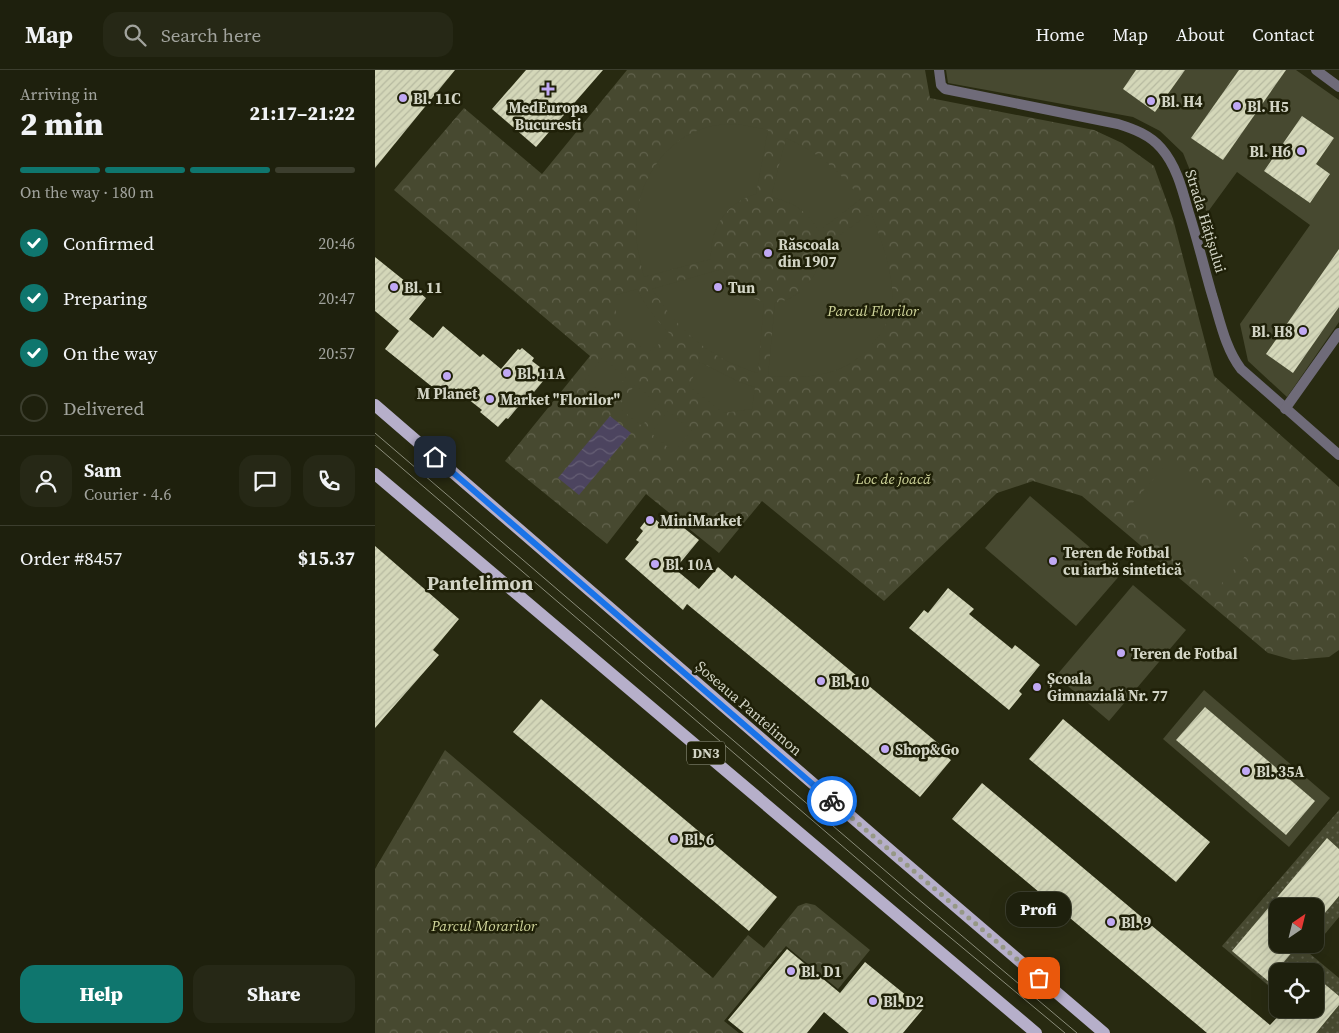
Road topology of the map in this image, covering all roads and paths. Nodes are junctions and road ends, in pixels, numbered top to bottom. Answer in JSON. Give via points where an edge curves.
{"nodes":[{"id":1,"x":939,"y":70,"type":"edge"},
{"id":2,"x":1316,"y":70,"type":"edge"},
{"id":3,"x":1339,"y":87,"type":"edge"},
{"id":4,"x":1339,"y":333,"type":"edge"},
{"id":5,"x":375,"y":405,"type":"edge"},
{"id":6,"x":1285,"y":409,"type":"junction"},
{"id":7,"x":1339,"y":455,"type":"edge"},
{"id":8,"x":375,"y":474,"type":"edge"},
{"id":9,"x":1036,"y":1033,"type":"edge"},
{"id":10,"x":1104,"y":1033,"type":"edge"}],
"edges":[{"from":1,"to":6,"type":"street","name":"Strada Hățișului","via":[[941,85],[945,89],[1118,124],[1134,129],[1160,147],[1183,189],[1229,349],[1241,369]]},
{"from":2,"to":3,"type":"street"},
{"from":4,"to":6,"type":"street"},
{"from":5,"to":10,"type":"main road","name":"Șoseaua Pantelimon"},
{"from":6,"to":7,"type":"street","name":"Strada Hățișului"},
{"from":8,"to":9,"type":"main road","number":"DN3"}]}
